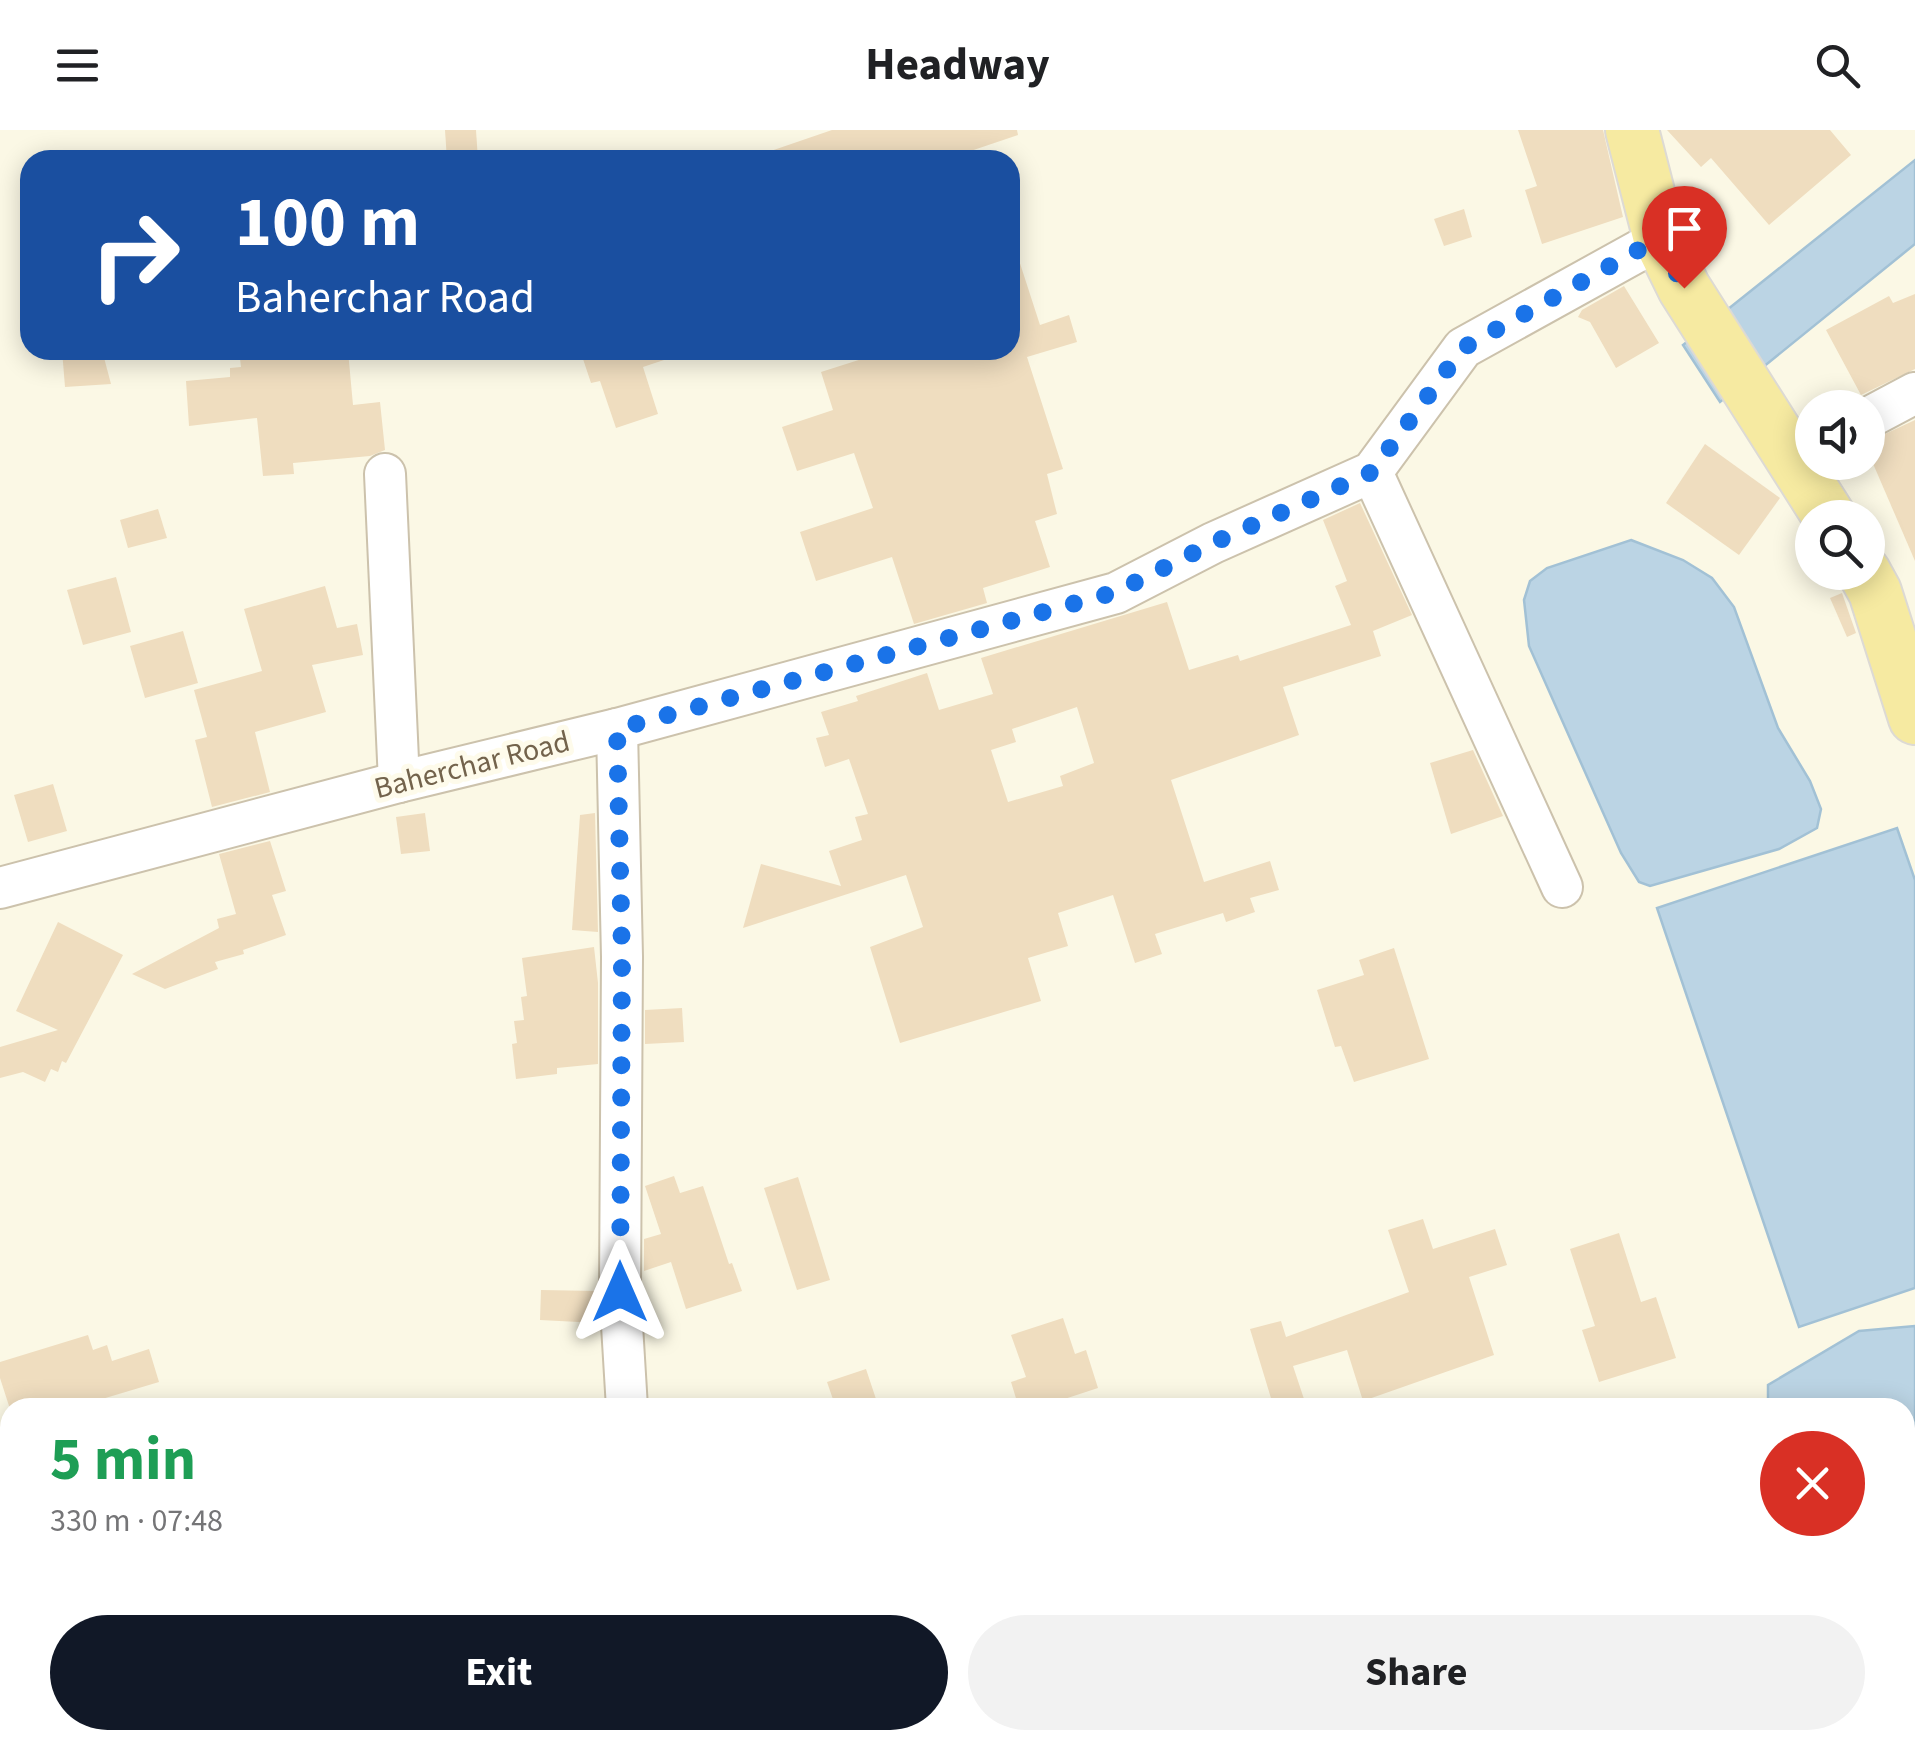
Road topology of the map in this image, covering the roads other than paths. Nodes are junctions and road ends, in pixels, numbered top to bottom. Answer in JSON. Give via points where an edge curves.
{"nodes":[{"id":1,"x":1632,"y":130,"type":"edge"},
{"id":2,"x":1660,"y":238,"type":"junction"},
{"id":3,"x":1915,"y":394,"type":"edge"},
{"id":4,"x":1885,"y":409,"type":"edge"},
{"id":5,"x":1795,"y":446,"type":"edge"},
{"id":6,"x":1372,"y":472,"type":"junction"},
{"id":7,"x":385,"y":474,"type":"dead end"},
{"id":8,"x":1874,"y":590,"type":"edge"},
{"id":9,"x":1915,"y":718,"type":"edge"},
{"id":10,"x":617,"y":729,"type":"junction"},
{"id":11,"x":398,"y":782,"type":"junction"},
{"id":12,"x":1562,"y":887,"type":"dead end"},
{"id":13,"x":0,"y":888,"type":"edge"},
{"id":14,"x":626,"y":1398,"type":"edge"}],
"edges":[{"from":1,"to":2,"type":"main road"},
{"from":2,"to":5,"type":"main road","via":[[1684,288]]},
{"from":2,"to":6,"type":"street","name":"Baherchar Road","via":[[1463,348]]},
{"from":3,"to":4,"type":"street"},
{"from":6,"to":10,"type":"street","name":"Baherchar Road","via":[[1116,592]]},
{"from":6,"to":12,"type":"street"},
{"from":7,"to":11,"type":"street"},
{"from":8,"to":9,"type":"main road"},
{"from":10,"to":11,"type":"street","name":"Baherchar Road"},
{"from":10,"to":14,"type":"street"},
{"from":11,"to":13,"type":"street","name":"Baherchar Road"}]}
